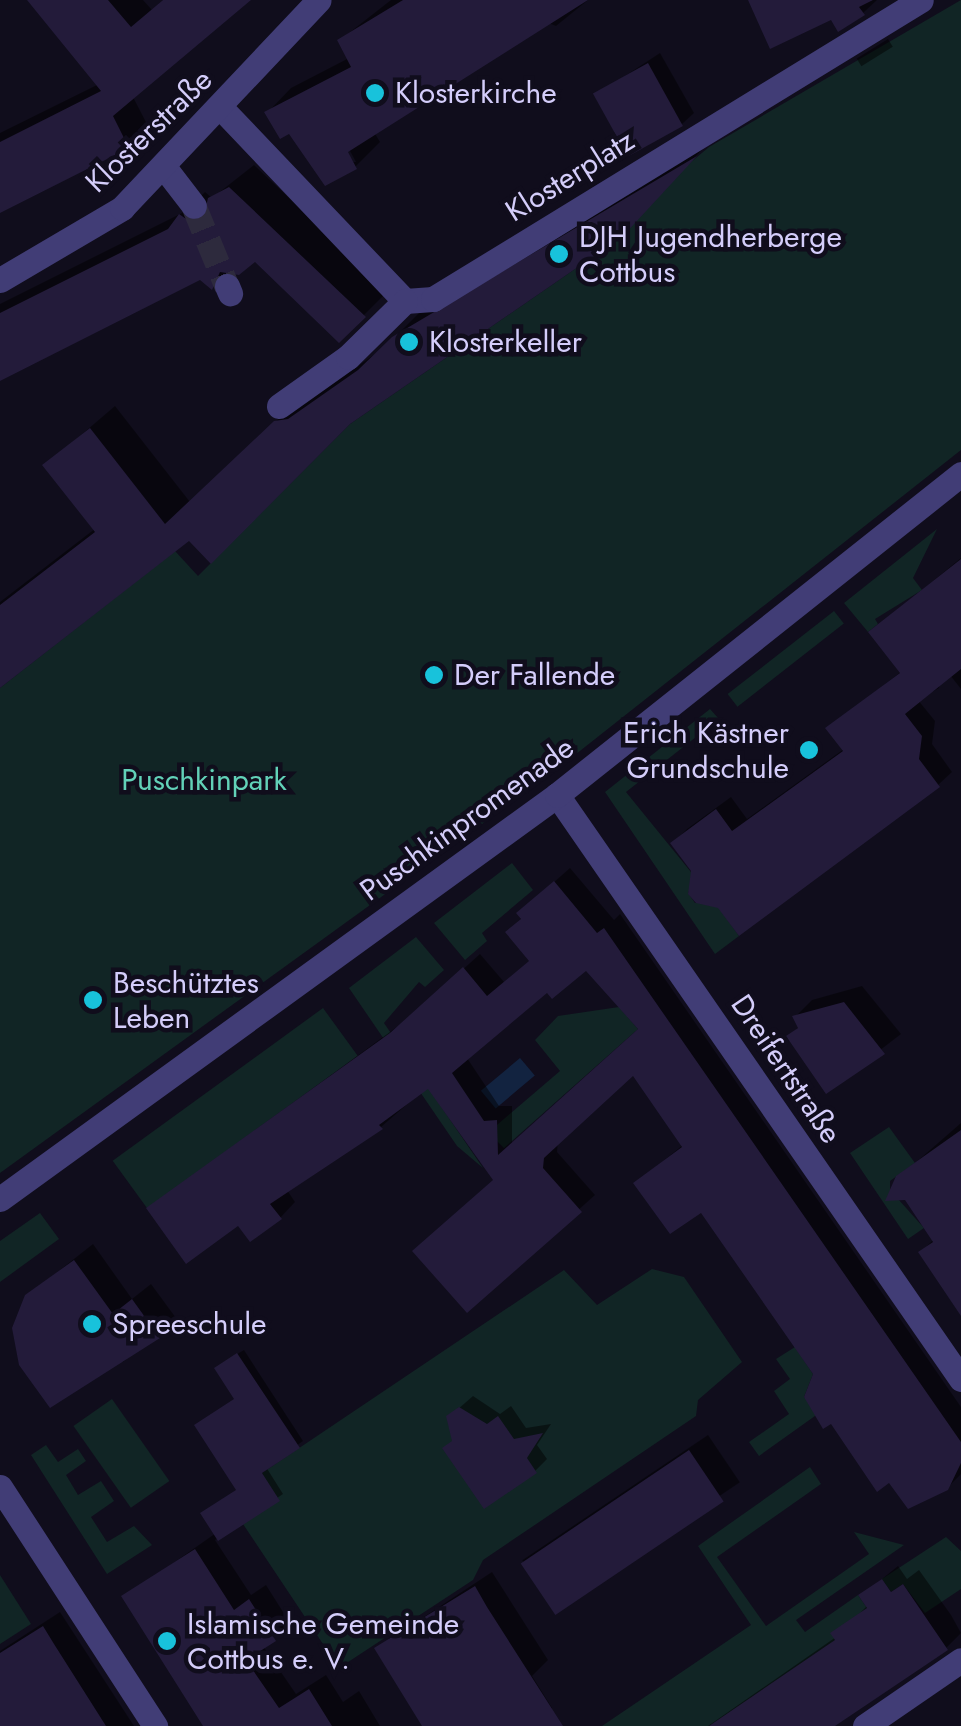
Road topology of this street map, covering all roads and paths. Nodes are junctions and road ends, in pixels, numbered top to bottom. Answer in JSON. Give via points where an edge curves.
{"nodes":[{"id":1,"x":319,"y":0,"type":"edge"},
{"id":2,"x":921,"y":0,"type":"edge"},
{"id":3,"x":222,"y":109,"type":"junction"},
{"id":4,"x":164,"y":167,"type":"junction"},
{"id":5,"x":194,"y":206,"type":"tunnel mouth"},
{"id":6,"x":0,"y":280,"type":"edge"},
{"id":7,"x":406,"y":301,"type":"junction"},
{"id":8,"x":279,"y":406,"type":"dead end"},
{"id":9,"x":961,"y":474,"type":"edge"},
{"id":10,"x":557,"y":795,"type":"junction"},
{"id":11,"x":0,"y":1199,"type":"edge"},
{"id":12,"x":961,"y":1379,"type":"edge"},
{"id":13,"x":0,"y":1487,"type":"edge"},
{"id":14,"x":961,"y":1660,"type":"edge"},
{"id":15,"x":155,"y":1726,"type":"edge"},
{"id":16,"x":865,"y":1726,"type":"edge"}],
"edges":[{"from":1,"to":3,"type":"street","name":"Klosterstraße","via":[[287,28]]},
{"from":2,"to":7,"type":"street","name":"Klosterplatz","via":[[433,299]]},
{"from":3,"to":4,"type":"street","name":"Klosterstraße"},
{"from":3,"to":7,"type":"street"},
{"from":4,"to":5,"type":"street"},
{"from":4,"to":6,"type":"street","name":"Klosterstraße","via":[[122,208]]},
{"from":7,"to":8,"type":"street","via":[[348,357]]},
{"from":9,"to":10,"type":"street","name":"Puschkinpromenade"},
{"from":10,"to":11,"type":"street","name":"Puschkinpromenade"},
{"from":10,"to":12,"type":"street","name":"Dreifertstraße"},
{"from":13,"to":15,"type":"street"},
{"from":14,"to":16,"type":"street"}]}
